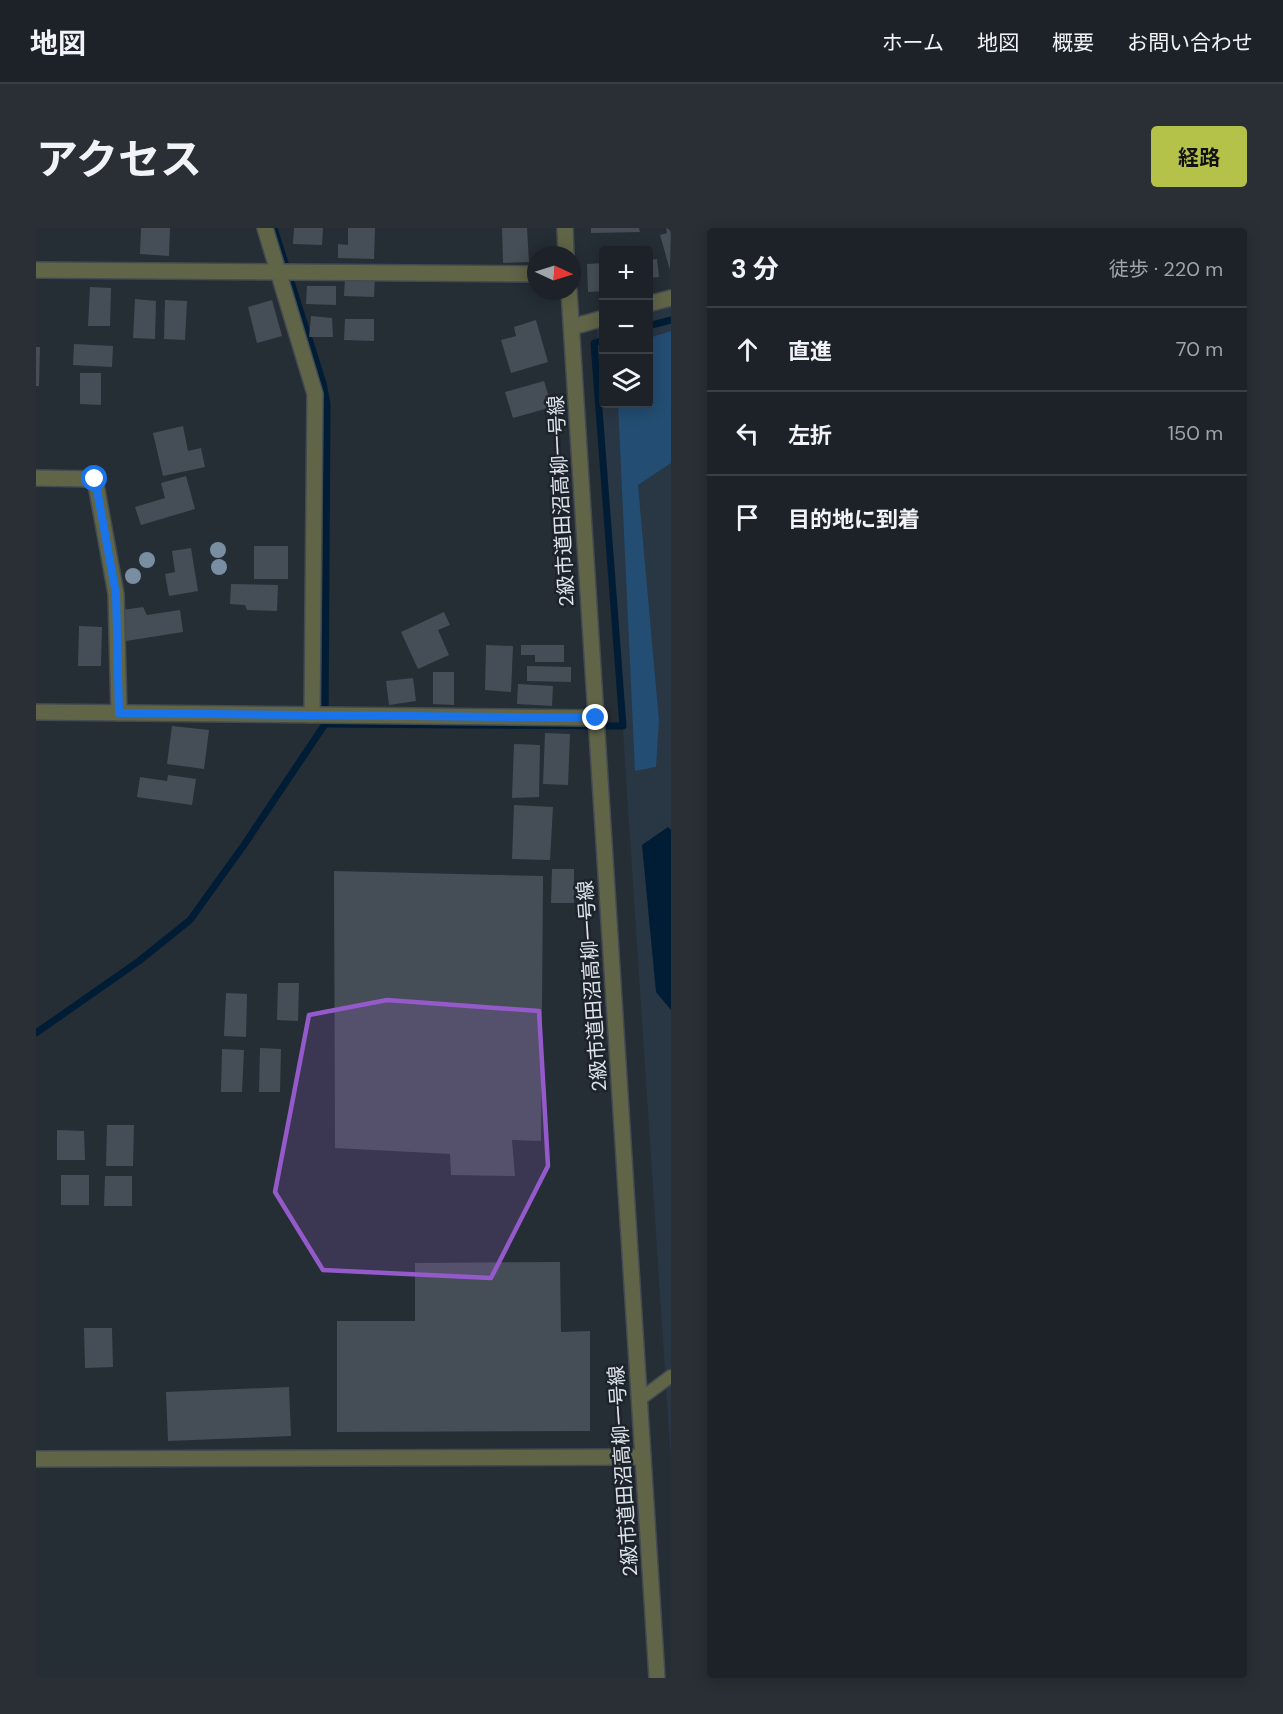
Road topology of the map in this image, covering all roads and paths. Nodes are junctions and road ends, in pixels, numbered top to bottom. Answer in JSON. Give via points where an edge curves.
{"nodes":[{"id":1,"x":265,"y":228,"type":"edge"},
{"id":2,"x":565,"y":228,"type":"edge"},
{"id":3,"x":566,"y":246,"type":"edge"},
{"id":4,"x":36,"y":270,"type":"edge"},
{"id":5,"x":277,"y":271,"type":"junction"},
{"id":6,"x":527,"y":274,"type":"edge"},
{"id":7,"x":671,"y":298,"type":"edge"},
{"id":8,"x":570,"y":300,"type":"edge"},
{"id":9,"x":653,"y":303,"type":"edge"},
{"id":10,"x":599,"y":319,"type":"edge"},
{"id":11,"x":572,"y":327,"type":"junction"},
{"id":12,"x":36,"y":478,"type":"edge"},
{"id":13,"x":36,"y":712,"type":"edge"},
{"id":14,"x":119,"y":713,"type":"junction"},
{"id":15,"x":312,"y":715,"type":"junction"},
{"id":16,"x":596,"y":718,"type":"junction"},
{"id":17,"x":671,"y":1376,"type":"edge"},
{"id":18,"x":639,"y":1400,"type":"junction"},
{"id":19,"x":643,"y":1457,"type":"junction"},
{"id":20,"x":36,"y":1459,"type":"edge"},
{"id":21,"x":657,"y":1678,"type":"edge"}],
"edges":[{"from":1,"to":5,"type":"street"},
{"from":2,"to":3,"type":"street"},
{"from":4,"to":5,"type":"street"},
{"from":5,"to":6,"type":"street"},
{"from":5,"to":15,"type":"street","via":[[315,394]]},
{"from":7,"to":9,"type":"street"},
{"from":8,"to":11,"type":"street","name":"2級市道田沼高柳一号線"},
{"from":10,"to":11,"type":"street"},
{"from":11,"to":16,"type":"street","name":"2級市道田沼高柳一号線"},
{"from":12,"to":14,"type":"street","via":[[95,479],[116,594]]},
{"from":13,"to":14,"type":"street"},
{"from":14,"to":15,"type":"street"},
{"from":15,"to":16,"type":"street"},
{"from":16,"to":18,"type":"street","name":"2級市道田沼高柳一号線"},
{"from":17,"to":18,"type":"lane"},
{"from":18,"to":19,"type":"street","name":"2級市道田沼高柳一号線"},
{"from":19,"to":20,"type":"street"},
{"from":19,"to":21,"type":"street","name":"2級市道田沼高柳一号線"}]}
